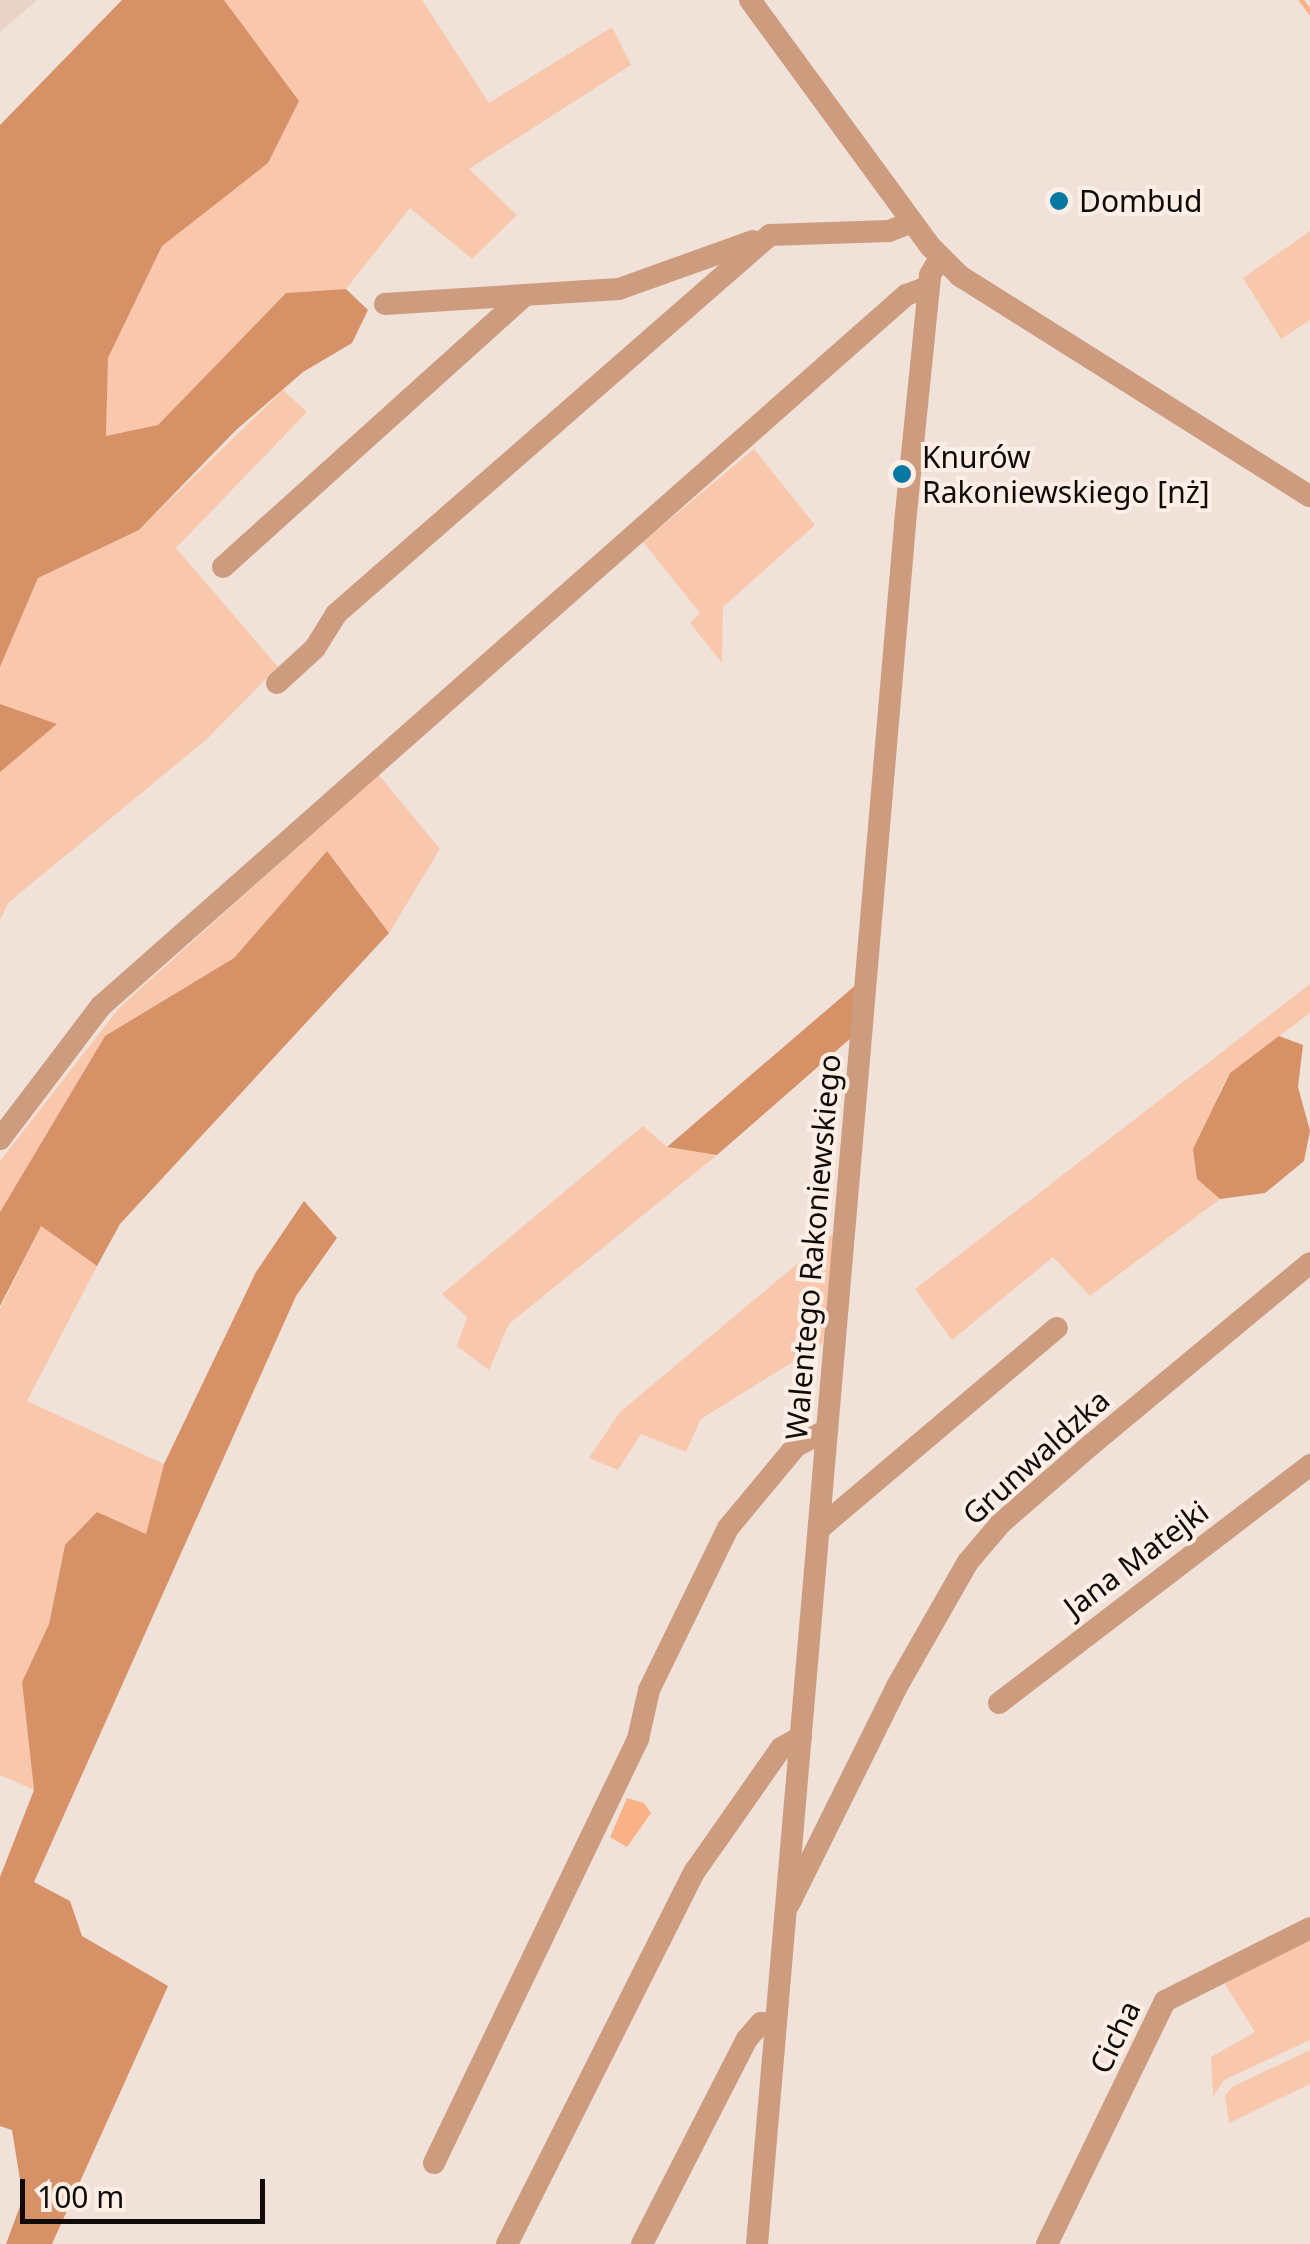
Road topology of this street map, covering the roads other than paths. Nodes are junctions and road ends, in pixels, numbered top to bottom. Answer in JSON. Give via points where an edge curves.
{"nodes":[{"id":1,"x":750,"y":0,"type":"edge"},
{"id":2,"x":912,"y":222,"type":"junction"},
{"id":3,"x":770,"y":234,"type":"junction"},
{"id":4,"x":940,"y":258,"type":"junction"},
{"id":5,"x":928,"y":286,"type":"junction"},
{"id":6,"x":524,"y":296,"type":"junction"},
{"id":7,"x":385,"y":304,"type":"dead end"},
{"id":8,"x":1310,"y":496,"type":"edge"},
{"id":9,"x":223,"y":567,"type":"dead end"},
{"id":10,"x":277,"y":683,"type":"dead end"},
{"id":11,"x":0,"y":1139,"type":"edge"},
{"id":12,"x":1310,"y":1263,"type":"edge"},
{"id":13,"x":1057,"y":1328,"type":"dead end"},
{"id":14,"x":827,"y":1430,"type":"junction"},
{"id":15,"x":1310,"y":1465,"type":"edge"},
{"id":16,"x":820,"y":1528,"type":"junction"},
{"id":17,"x":999,"y":1703,"type":"dead end"},
{"id":18,"x":800,"y":1736,"type":"junction"},
{"id":19,"x":786,"y":1910,"type":"junction"},
{"id":20,"x":1310,"y":1928,"type":"edge"},
{"id":21,"x":776,"y":2023,"type":"junction"},
{"id":22,"x":434,"y":2163,"type":"dead end"},
{"id":23,"x":506,"y":2244,"type":"edge"},
{"id":24,"x":642,"y":2244,"type":"edge"},
{"id":25,"x":757,"y":2244,"type":"edge"},
{"id":26,"x":1047,"y":2244,"type":"edge"}],
"edges":[{"from":1,"to":2,"type":"street"},
{"from":2,"to":3,"type":"street","via":[[889,231]]},
{"from":2,"to":4,"type":"street"},
{"from":3,"to":6,"type":"street","via":[[619,289]]},
{"from":3,"to":10,"type":"street","via":[[336,614],[315,648]]},
{"from":4,"to":5,"type":"street","name":"Walentego Rakoniewskiego"},
{"from":4,"to":8,"type":"street","via":[[982,292]]},
{"from":5,"to":11,"type":"street","via":[[906,296],[102,1006]]},
{"from":5,"to":14,"type":"street","name":"Walentego Rakoniewskiego"},
{"from":6,"to":7,"type":"street"},
{"from":6,"to":9,"type":"street"},
{"from":12,"to":19,"type":"street","name":"Grunwaldzka","via":[[1092,1444],[968,1562],[896,1688]]},
{"from":13,"to":16,"type":"street"},
{"from":14,"to":16,"type":"street","name":"Walentego Rakoniewskiego"},
{"from":14,"to":22,"type":"street","via":[[796,1446],[728,1528],[649,1690],[638,1739]]},
{"from":15,"to":17,"type":"street","name":"Jana Matejki"},
{"from":16,"to":18,"type":"street","name":"Walentego Rakoniewskiego"},
{"from":18,"to":19,"type":"street","name":"Walentego Rakoniewskiego"},
{"from":18,"to":23,"type":"street","via":[[782,1748],[695,1872]]},
{"from":19,"to":21,"type":"street","name":"Walentego Rakoniewskiego"},
{"from":20,"to":26,"type":"street","name":"Cicha","via":[[1165,2001]]},
{"from":21,"to":24,"type":"street","via":[[761,2023],[747,2039]]},
{"from":21,"to":25,"type":"street","name":"Walentego Rakoniewskiego"}]}
